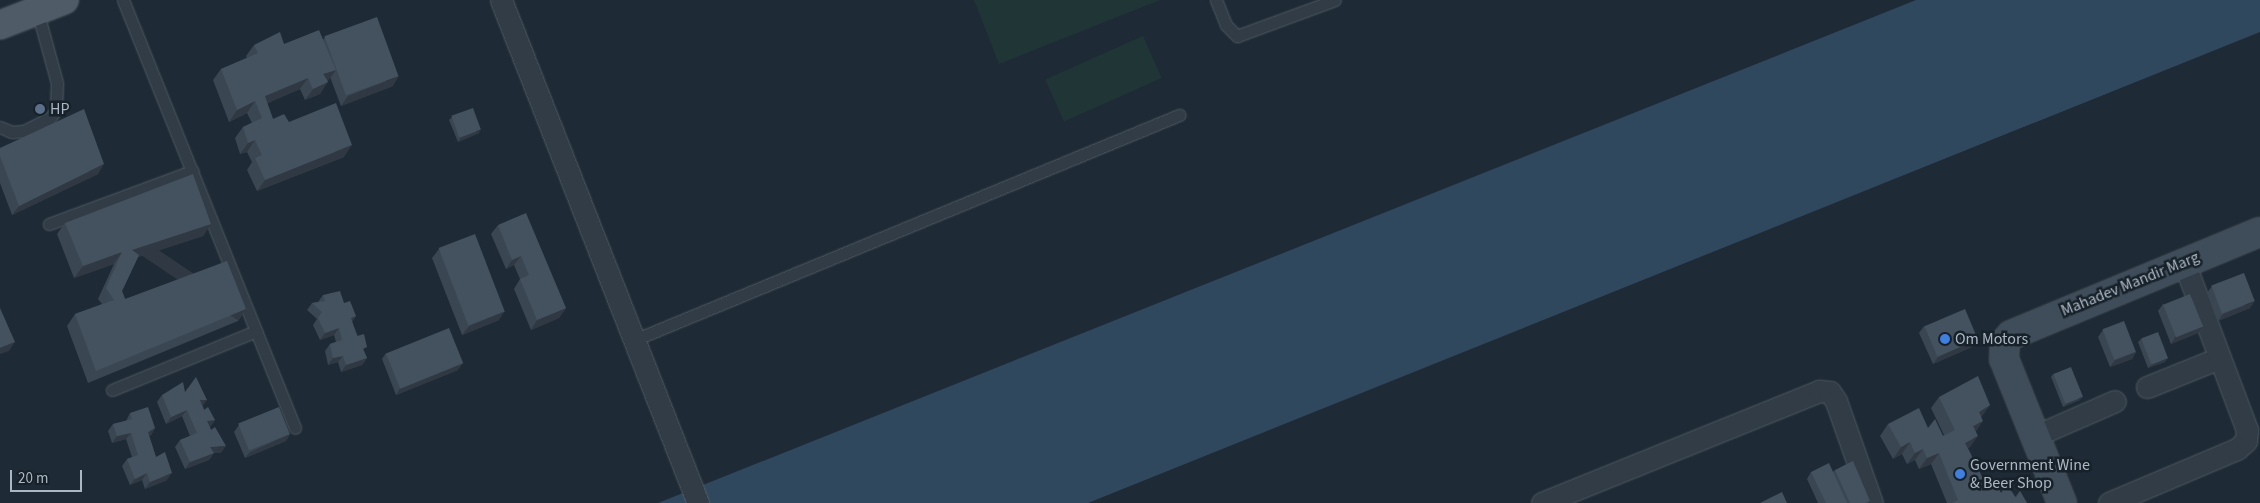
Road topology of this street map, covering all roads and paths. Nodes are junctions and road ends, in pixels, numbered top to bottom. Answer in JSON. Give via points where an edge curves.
{"nodes":[{"id":1,"x":64,"y":0,"type":"edge"},
{"id":2,"x":123,"y":0,"type":"edge"},
{"id":3,"x":501,"y":0,"type":"edge"},
{"id":4,"x":1216,"y":0,"type":"edge"},
{"id":5,"x":1335,"y":0,"type":"edge"},
{"id":6,"x":37,"y":10,"type":"junction"},
{"id":7,"x":0,"y":25,"type":"edge"},
{"id":8,"x":1180,"y":115,"type":"dead end"},
{"id":9,"x":0,"y":127,"type":"edge"},
{"id":10,"x":192,"y":171,"type":"junction"},
{"id":11,"x":49,"y":224,"type":"dead end"},
{"id":12,"x":2260,"y":232,"type":"edge"},
{"id":13,"x":2184,"y":262,"type":"junction"},
{"id":14,"x":256,"y":331,"type":"junction"},
{"id":15,"x":634,"y":340,"type":"junction"},
{"id":16,"x":2219,"y":358,"type":"junction"},
{"id":17,"x":2147,"y":387,"type":"dead end"},
{"id":18,"x":112,"y":390,"type":"dead end"},
{"id":19,"x":2115,"y":401,"type":"dead end"},
{"id":20,"x":295,"y":428,"type":"dead end"},
{"id":21,"x":2035,"y":436,"type":"junction"},
{"id":22,"x":698,"y":503,"type":"edge"},
{"id":23,"x":1542,"y":503,"type":"edge"},
{"id":24,"x":1872,"y":503,"type":"edge"},
{"id":25,"x":2062,"y":503,"type":"edge"},
{"id":26,"x":2109,"y":503,"type":"edge"}],
"edges":[{"from":1,"to":6,"type":"main road"},
{"from":2,"to":10,"type":"lane"},
{"from":3,"to":15,"type":"street"},
{"from":4,"to":5,"type":"lane","via":[[1226,25],[1238,36]]},
{"from":6,"to":7,"type":"main road"},
{"from":6,"to":9,"type":"lane","via":[[57,84],[56,110],[50,118],[24,131],[12,132]]},
{"from":8,"to":15,"type":"lane"},
{"from":10,"to":11,"type":"lane"},
{"from":10,"to":14,"type":"lane"},
{"from":12,"to":13,"type":"street","name":"Mahadev Mandir Marg"},
{"from":13,"to":16,"type":"street"},
{"from":13,"to":21,"type":"street","name":"Mahadev Mandir Marg","via":[[2017,330],[2005,342],[2004,359]]},
{"from":14,"to":18,"type":"lane"},
{"from":14,"to":20,"type":"lane"},
{"from":15,"to":22,"type":"street"},
{"from":16,"to":17,"type":"street"},
{"from":16,"to":26,"type":"street","via":[[2246,430],[2246,441],[2237,448]]},
{"from":19,"to":21,"type":"street"},
{"from":21,"to":25,"type":"street"},
{"from":23,"to":24,"type":"street","via":[[1819,391],[1830,392],[1836,400]]}]}
